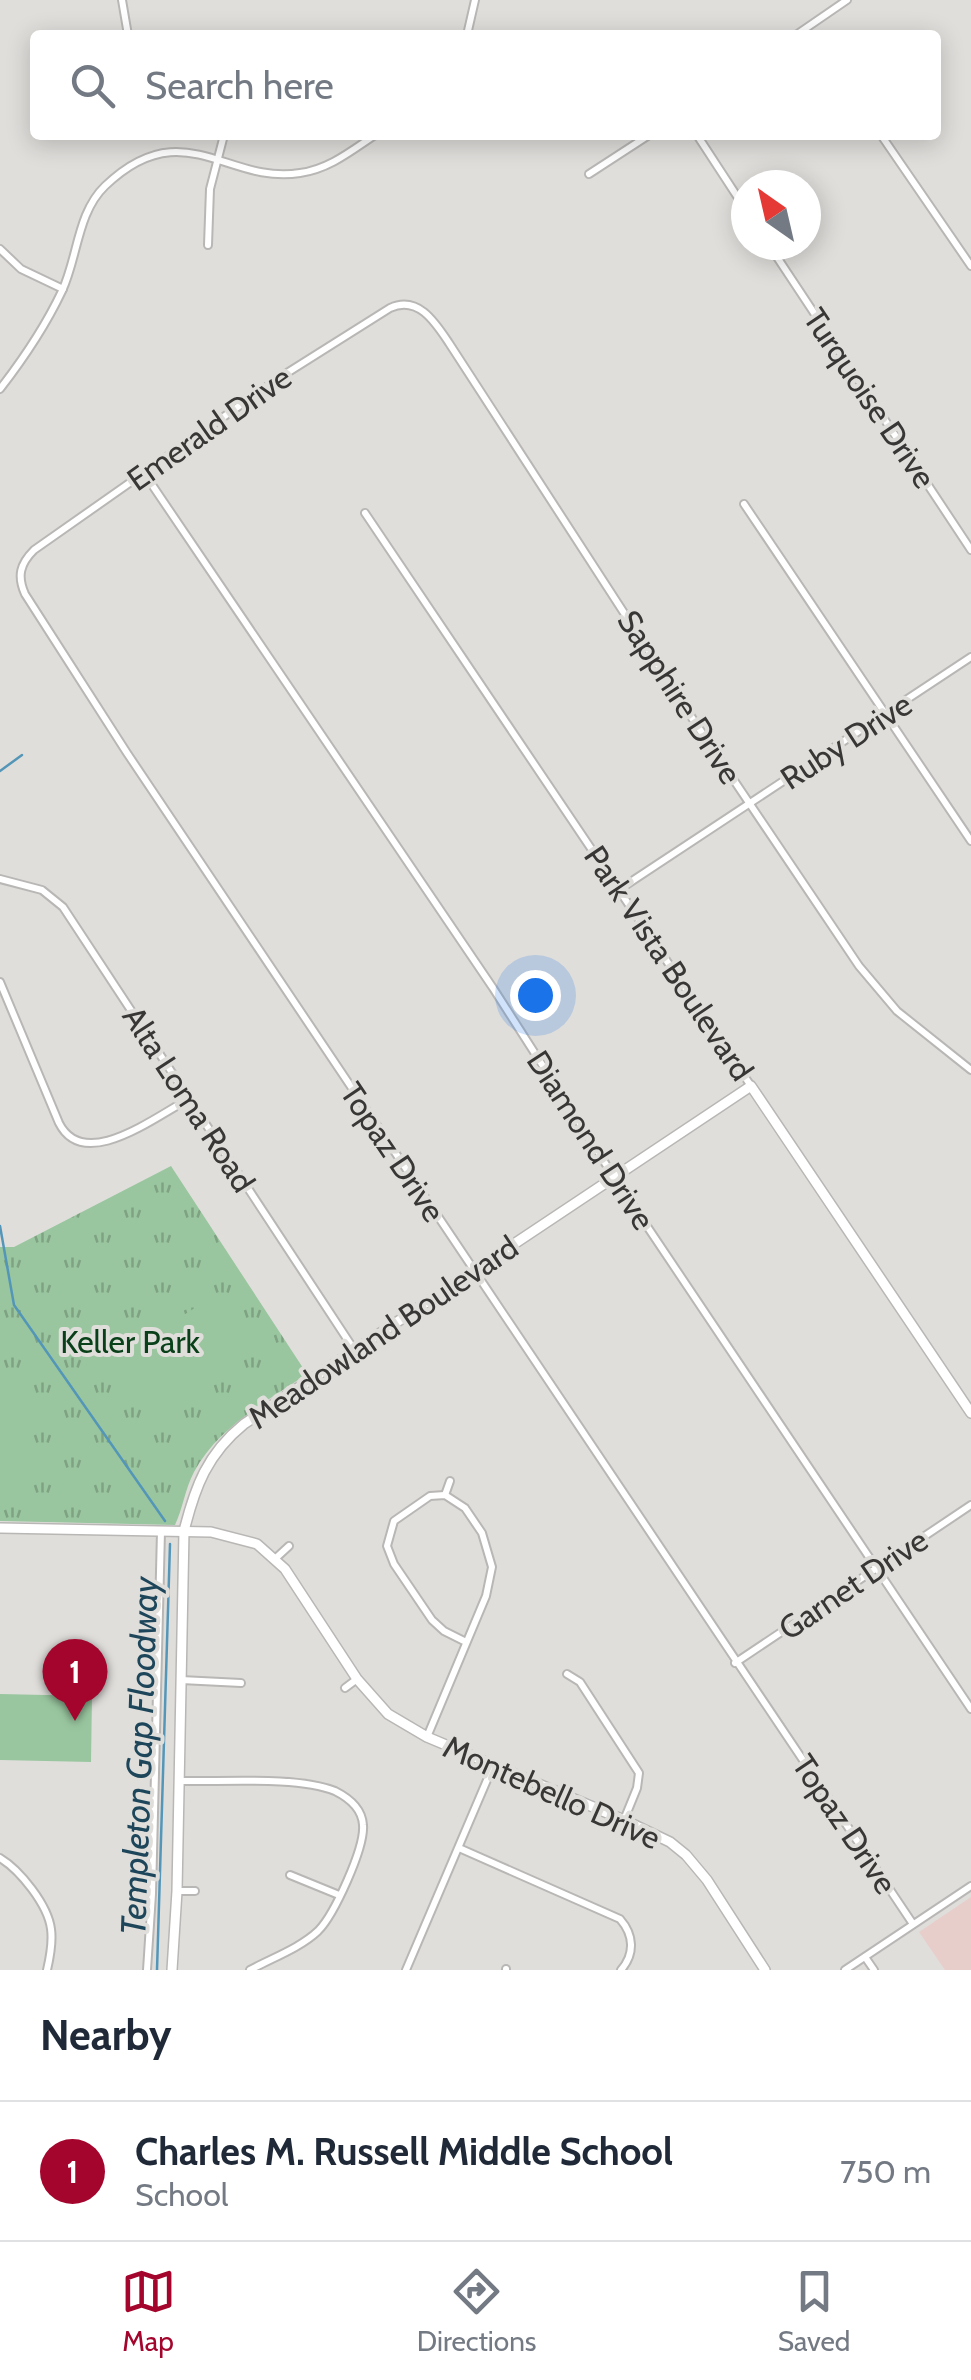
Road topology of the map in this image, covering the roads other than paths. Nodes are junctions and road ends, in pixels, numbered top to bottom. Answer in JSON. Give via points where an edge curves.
{"nodes":[{"id":1,"x":122,"y":0,"type":"edge"},
{"id":2,"x":475,"y":0,"type":"edge"},
{"id":3,"x":847,"y":0,"type":"edge"},
{"id":4,"x":808,"y":27,"type":"junction"},
{"id":5,"x":127,"y":30,"type":"edge"},
{"id":6,"x":467,"y":30,"type":"edge"},
{"id":7,"x":804,"y":30,"type":"edge"},
{"id":8,"x":810,"y":30,"type":"edge"},
{"id":9,"x":223,"y":140,"type":"edge"},
{"id":10,"x":368,"y":140,"type":"edge"},
{"id":11,"x":641,"y":140,"type":"edge"},
{"id":12,"x":700,"y":140,"type":"edge"},
{"id":13,"x":884,"y":140,"type":"edge"},
{"id":14,"x":218,"y":158,"type":"junction"},
{"id":15,"x":589,"y":174,"type":"dead end"},
{"id":16,"x":731,"y":187,"type":"edge"},
{"id":17,"x":208,"y":245,"type":"dead end"},
{"id":18,"x":0,"y":249,"type":"edge"},
{"id":19,"x":779,"y":260,"type":"edge"},
{"id":20,"x":971,"y":266,"type":"edge"},
{"id":21,"x":63,"y":289,"type":"junction"},
{"id":22,"x":412,"y":304,"type":"joint"},
{"id":23,"x":0,"y":388,"type":"edge"},
{"id":24,"x":144,"y":473,"type":"junction"},
{"id":25,"x":744,"y":504,"type":"dead end"},
{"id":26,"x":365,"y":513,"type":"dead end"},
{"id":27,"x":971,"y":550,"type":"edge"},
{"id":28,"x":20,"y":572,"type":"joint"},
{"id":29,"x":971,"y":657,"type":"edge"},
{"id":30,"x":884,"y":716,"type":"junction"},
{"id":31,"x":750,"y":804,"type":"junction"},
{"id":32,"x":971,"y":841,"type":"edge"},
{"id":33,"x":0,"y":879,"type":"edge"},
{"id":34,"x":620,"y":889,"type":"junction"},
{"id":35,"x":0,"y":982,"type":"edge"},
{"id":36,"x":971,"y":1070,"type":"edge"},
{"id":37,"x":751,"y":1086,"type":"junction"},
{"id":38,"x":190,"y":1099,"type":"junction"},
{"id":39,"x":614,"y":1177,"type":"junction"},
{"id":40,"x":473,"y":1271,"type":"junction"},
{"id":41,"x":354,"y":1351,"type":"junction"},
{"id":42,"x":971,"y":1414,"type":"edge"},
{"id":43,"x":450,"y":1480,"type":"dead end"},
{"id":44,"x":445,"y":1495,"type":"junction"},
{"id":45,"x":971,"y":1504,"type":"edge"},
{"id":46,"x":0,"y":1528,"type":"edge"},
{"id":47,"x":161,"y":1531,"type":"junction"},
{"id":48,"x":184,"y":1531,"type":"junction"},
{"id":49,"x":289,"y":1546,"type":"dead end"},
{"id":50,"x":276,"y":1558,"type":"junction"},
{"id":51,"x":877,"y":1570,"type":"junction"},
{"id":52,"x":491,"y":1575,"type":"junction"},
{"id":53,"x":504,"y":1576,"type":"dead end"},
{"id":54,"x":293,"y":1581,"type":"junction"},
{"id":55,"x":281,"y":1589,"type":"dead end"},
{"id":56,"x":466,"y":1642,"type":"junction"},
{"id":57,"x":736,"y":1663,"type":"junction"},
{"id":58,"x":568,"y":1674,"type":"dead end"},
{"id":59,"x":181,"y":1680,"type":"junction"},
{"id":60,"x":357,"y":1680,"type":"junction"},
{"id":61,"x":240,"y":1683,"type":"dead end"},
{"id":62,"x":345,"y":1688,"type":"dead end"},
{"id":63,"x":971,"y":1709,"type":"edge"},
{"id":64,"x":428,"y":1737,"type":"junction"},
{"id":65,"x":493,"y":1766,"type":"junction"},
{"id":66,"x":180,"y":1782,"type":"junction"},
{"id":67,"x":624,"y":1820,"type":"junction"},
{"id":68,"x":459,"y":1848,"type":"junction"},
{"id":69,"x":0,"y":1858,"type":"edge"},
{"id":70,"x":290,"y":1875,"type":"dead end"},
{"id":71,"x":41,"y":1882,"type":"dead end"},
{"id":72,"x":971,"y":1886,"type":"edge"},
{"id":73,"x":30,"y":1890,"type":"junction"},
{"id":74,"x":177,"y":1890,"type":"junction"},
{"id":75,"x":196,"y":1891,"type":"dead end"},
{"id":76,"x":138,"y":1893,"type":"dead end"},
{"id":77,"x":152,"y":1894,"type":"junction"},
{"id":78,"x":339,"y":1895,"type":"junction"},
{"id":79,"x":913,"y":1924,"type":"junction"},
{"id":80,"x":865,"y":1956,"type":"junction"},
{"id":81,"x":624,"y":1967,"type":"edge"},
{"id":82,"x":47,"y":1970,"type":"edge"},
{"id":83,"x":147,"y":1970,"type":"edge"},
{"id":84,"x":172,"y":1970,"type":"edge"},
{"id":85,"x":250,"y":1970,"type":"edge"},
{"id":86,"x":406,"y":1970,"type":"edge"},
{"id":87,"x":634,"y":1970,"type":"edge"},
{"id":88,"x":766,"y":1970,"type":"edge"},
{"id":89,"x":845,"y":1970,"type":"edge"},
{"id":90,"x":874,"y":1970,"type":"edge"}],
"edges":[{"from":1,"to":5,"type":"street"},
{"from":2,"to":6,"type":"street"},
{"from":3,"to":4,"type":"street"},
{"from":4,"to":7,"type":"street"},
{"from":4,"to":8,"type":"street"},
{"from":9,"to":14,"type":"street"},
{"from":10,"to":14,"type":"street","via":[[298,174]]},
{"from":11,"to":15,"type":"street"},
{"from":12,"to":16,"type":"street"},
{"from":13,"to":20,"type":"street"},
{"from":14,"to":17,"type":"street"},
{"from":14,"to":21,"type":"street","via":[[158,155],[114,178],[89,206]]},
{"from":18,"to":21,"type":"street","via":[[29,275]]},
{"from":19,"to":27,"type":"street","name":"Turquoise Drive"},
{"from":21,"to":23,"type":"street"},
{"from":22,"to":24,"type":"street","name":"Emerald Drive","via":[[390,308],[326,348]]},
{"from":22,"to":31,"type":"street","name":"Sapphire Drive","via":[[449,343]]},
{"from":24,"to":28,"type":"street","name":"Emerald Drive","via":[[34,550]]},
{"from":24,"to":39,"type":"street","name":"Diamond Drive"},
{"from":25,"to":30,"type":"street"},
{"from":26,"to":34,"type":"street","name":"Park Vista Boulevard"},
{"from":28,"to":40,"type":"street","name":"Topaz Drive","via":[[28,601]]},
{"from":29,"to":30,"type":"street","name":"Ruby Drive"},
{"from":30,"to":31,"type":"street","name":"Ruby Drive"},
{"from":30,"to":32,"type":"street"},
{"from":31,"to":34,"type":"street","name":"Ruby Drive"},
{"from":31,"to":36,"type":"street","name":"Sapphire Drive","via":[[872,984]]},
{"from":33,"to":38,"type":"street","name":"Alta Loma Road","via":[[57,899]]},
{"from":34,"to":37,"type":"street","name":"Park Vista Boulevard"},
{"from":35,"to":38,"type":"street","via":[[59,1124],[72,1140],[102,1144]]},
{"from":37,"to":39,"type":"street","name":"Meadowland Boulevard"},
{"from":37,"to":42,"type":"street","name":"Park Vista Boulevard"},
{"from":38,"to":41,"type":"street","name":"Alta Loma Road"},
{"from":39,"to":40,"type":"street","name":"Meadowland Boulevard"},
{"from":39,"to":51,"type":"street","name":"Diamond Drive"},
{"from":40,"to":41,"type":"street","name":"Meadowland Boulevard"},
{"from":40,"to":57,"type":"street","name":"Topaz Drive"},
{"from":41,"to":48,"type":"street","name":"Meadowland Boulevard","via":[[220,1446],[194,1491]]},
{"from":43,"to":44,"type":"street"},
{"from":44,"to":52,"type":"street","via":[[460,1502],[482,1533]]},
{"from":44,"to":56,"type":"street","via":[[430,1496],[401,1515],[388,1546],[432,1620]]},
{"from":45,"to":51,"type":"street","name":"Garnet Drive"},
{"from":46,"to":47,"type":"street","name":"Montebello Drive"},
{"from":47,"to":48,"type":"street","name":"Montebello Drive"},
{"from":47,"to":77,"type":"street"},
{"from":48,"to":50,"type":"street","name":"Montebello Drive","via":[[246,1539]]},
{"from":48,"to":59,"type":"street","name":"Meadowland Boulevard"},
{"from":49,"to":50,"type":"street"},
{"from":50,"to":54,"type":"street","name":"Montebello Drive"},
{"from":51,"to":57,"type":"street","name":"Garnet Drive"},
{"from":51,"to":63,"type":"street","name":"Diamond Drive"},
{"from":52,"to":53,"type":"street"},
{"from":52,"to":56,"type":"street"},
{"from":54,"to":55,"type":"street"},
{"from":54,"to":60,"type":"street","name":"Montebello Drive"},
{"from":56,"to":64,"type":"street"},
{"from":57,"to":79,"type":"street","name":"Topaz Drive"},
{"from":58,"to":67,"type":"street","via":[[637,1768]]},
{"from":59,"to":61,"type":"street"},
{"from":59,"to":66,"type":"street","name":"Meadowland Boulevard"},
{"from":60,"to":62,"type":"street"},
{"from":60,"to":64,"type":"street","name":"Montebello Drive","via":[[388,1714]]},
{"from":64,"to":65,"type":"street","name":"Montebello Drive"},
{"from":65,"to":67,"type":"street","name":"Montebello Drive"},
{"from":65,"to":68,"type":"street"},
{"from":66,"to":74,"type":"street","name":"Meadowland Boulevard"},
{"from":66,"to":78,"type":"street","via":[[299,1784],[350,1800],[364,1830]]},
{"from":67,"to":88,"type":"street","name":"Montebello Drive","via":[[670,1842],[693,1862]]},
{"from":68,"to":81,"type":"street","via":[[620,1919],[632,1942]]},
{"from":68,"to":86,"type":"street"},
{"from":69,"to":73,"type":"street"},
{"from":70,"to":78,"type":"street"},
{"from":71,"to":73,"type":"street"},
{"from":72,"to":79,"type":"street"},
{"from":73,"to":82,"type":"street","via":[[51,1928]]},
{"from":74,"to":75,"type":"street"},
{"from":74,"to":84,"type":"street","name":"Meadowland Boulevard"},
{"from":76,"to":77,"type":"street"},
{"from":77,"to":83,"type":"street"},
{"from":78,"to":85,"type":"street","via":[[317,1932]]},
{"from":79,"to":80,"type":"street"},
{"from":80,"to":89,"type":"street"},
{"from":80,"to":90,"type":"street"},
{"from":81,"to":87,"type":"street"}]}
